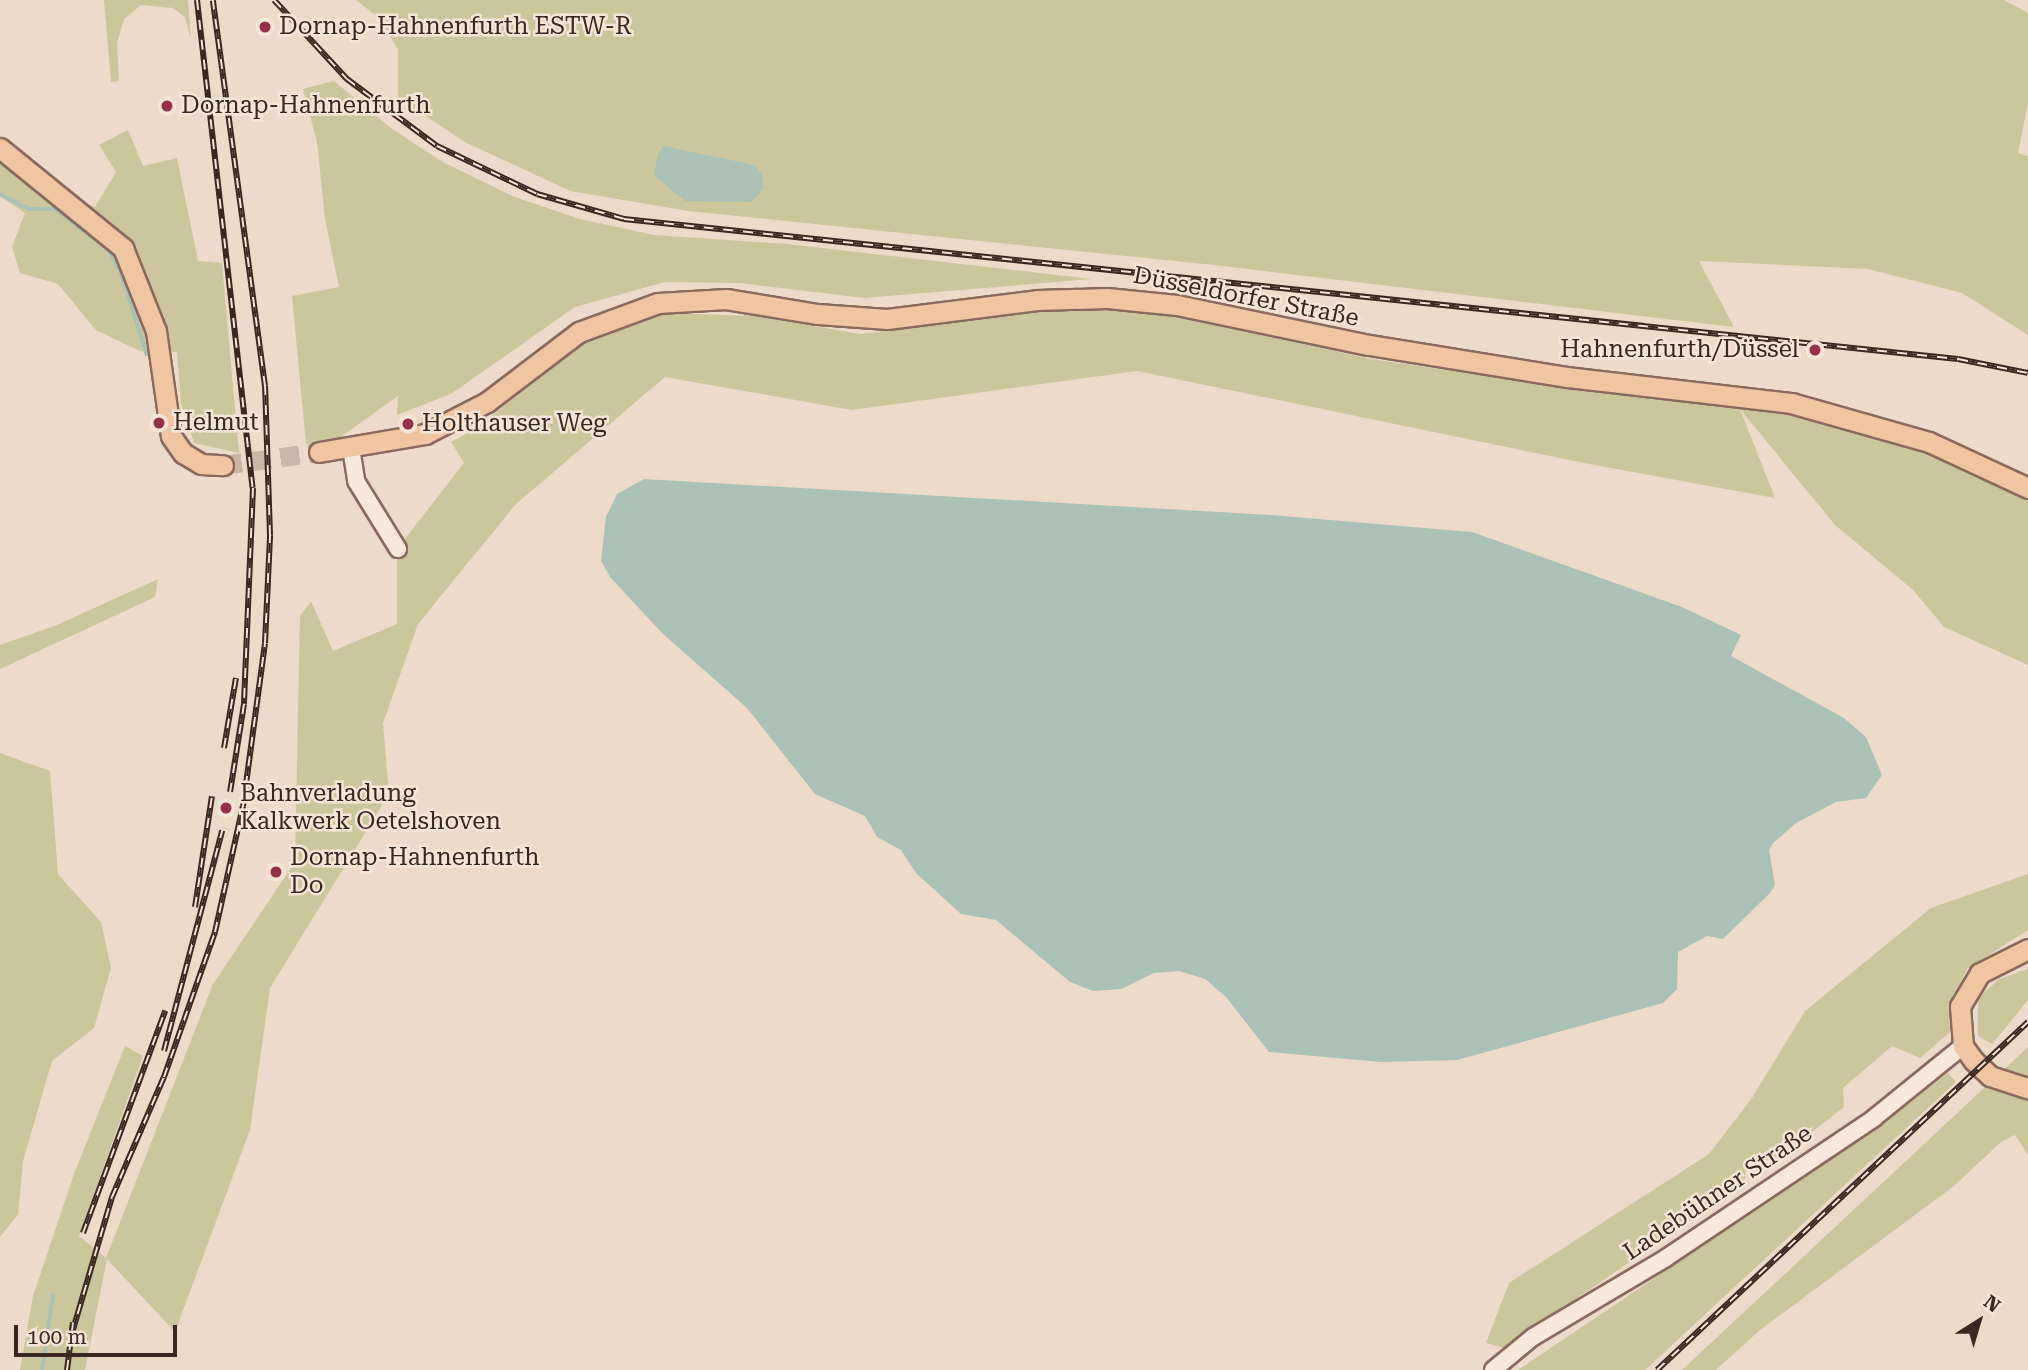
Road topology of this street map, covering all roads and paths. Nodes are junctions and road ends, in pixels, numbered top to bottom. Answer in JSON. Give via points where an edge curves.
{"nodes":[{"id":1,"x":0,"y":148,"type":"edge"},
{"id":2,"x":351,"y":448,"type":"junction"},
{"id":3,"x":319,"y":452,"type":"tunnel mouth"},
{"id":4,"x":223,"y":465,"type":"tunnel mouth"},
{"id":5,"x":2028,"y":488,"type":"edge"},
{"id":6,"x":398,"y":549,"type":"dead end"},
{"id":7,"x":2028,"y":949,"type":"edge"},
{"id":8,"x":1963,"y":1046,"type":"junction"},
{"id":9,"x":2028,"y":1088,"type":"edge"},
{"id":10,"x":1493,"y":1370,"type":"edge"}],
"edges":[{"from":1,"to":4,"type":"main road","via":[[123,248],[156,331],[171,436],[183,453],[201,464]]},
{"from":2,"to":3,"type":"main road","name":"Düsseldorfer Straße"},
{"from":2,"to":5,"type":"main road","name":"Düsseldorfer Straße","via":[[425,434],[456,420],[579,332],[658,303],[726,299],[818,314],[887,319],[1037,300],[1107,298],[1177,305],[1368,345],[1567,377],[1791,403],[1929,442]]},
{"from":2,"to":6,"type":"street","via":[[356,481]]},
{"from":7,"to":8,"type":"main road","via":[[1987,968],[1967,989],[1960,1006]]},
{"from":8,"to":9,"type":"main road","via":[[1990,1076]]},
{"from":8,"to":10,"type":"street","name":"Ladebühner Straße","via":[[1874,1118],[1666,1258],[1533,1337]]}]}
